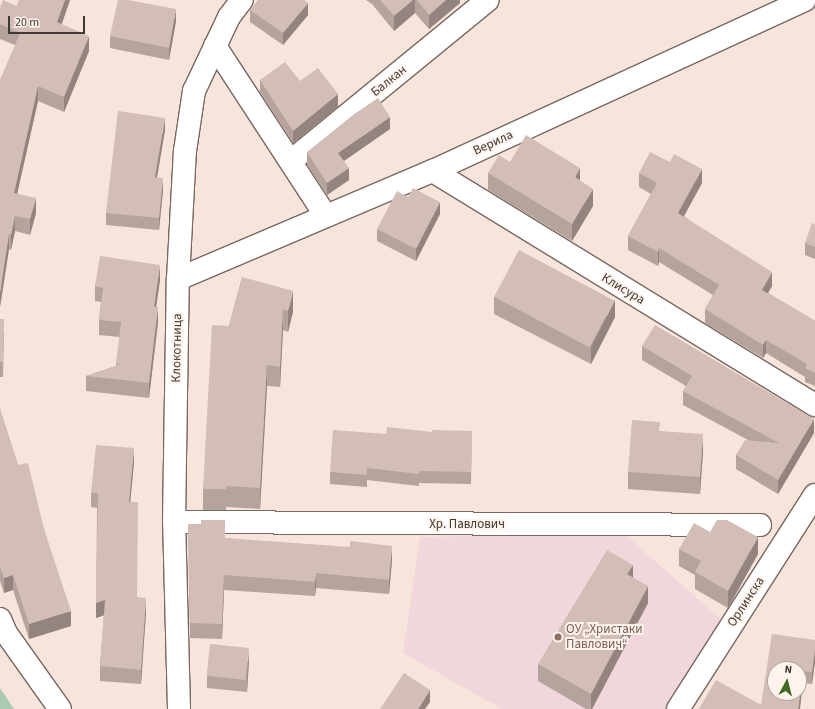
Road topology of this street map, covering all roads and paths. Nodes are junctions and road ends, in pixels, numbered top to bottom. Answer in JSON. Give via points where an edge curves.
{"nodes":[{"id":1,"x":242,"y":0,"type":"edge"},
{"id":2,"x":488,"y":0,"type":"edge"},
{"id":3,"x":804,"y":0,"type":"edge"},
{"id":4,"x":215,"y":46,"type":"junction"},
{"id":5,"x":291,"y":161,"type":"junction"},
{"id":6,"x":433,"y":171,"type":"junction"},
{"id":7,"x":326,"y":216,"type":"junction"},
{"id":8,"x":178,"y":278,"type":"junction"},
{"id":9,"x":815,"y":405,"type":"edge"},
{"id":10,"x":815,"y":495,"type":"edge"},
{"id":11,"x":174,"y":522,"type":"junction"},
{"id":12,"x":760,"y":525,"type":"dead end"},
{"id":13,"x":0,"y":619,"type":"edge"},
{"id":14,"x":60,"y":709,"type":"edge"},
{"id":15,"x":180,"y":709,"type":"edge"},
{"id":16,"x":678,"y":709,"type":"edge"}],
"edges":[{"from":1,"to":4,"type":"street","name":"Клокотница","via":[[229,17]]},
{"from":2,"to":5,"type":"street","name":"Балкан"},
{"from":3,"to":6,"type":"street","name":"Верила"},
{"from":4,"to":5,"type":"street"},
{"from":4,"to":8,"type":"street","name":"Клокотница","via":[[194,91],[185,151]]},
{"from":5,"to":7,"type":"street"},
{"from":6,"to":7,"type":"street","name":"Верила"},
{"from":6,"to":9,"type":"street","name":"Клисура"},
{"from":7,"to":8,"type":"street","name":"Верила"},
{"from":8,"to":11,"type":"street","name":"Клокотница"},
{"from":10,"to":16,"type":"street","name":"Орлинска"},
{"from":11,"to":12,"type":"street","name":"Хр. Павлович"},
{"from":11,"to":15,"type":"street","name":"Клокотница"},
{"from":13,"to":14,"type":"street","via":[[6,633]]}]}
